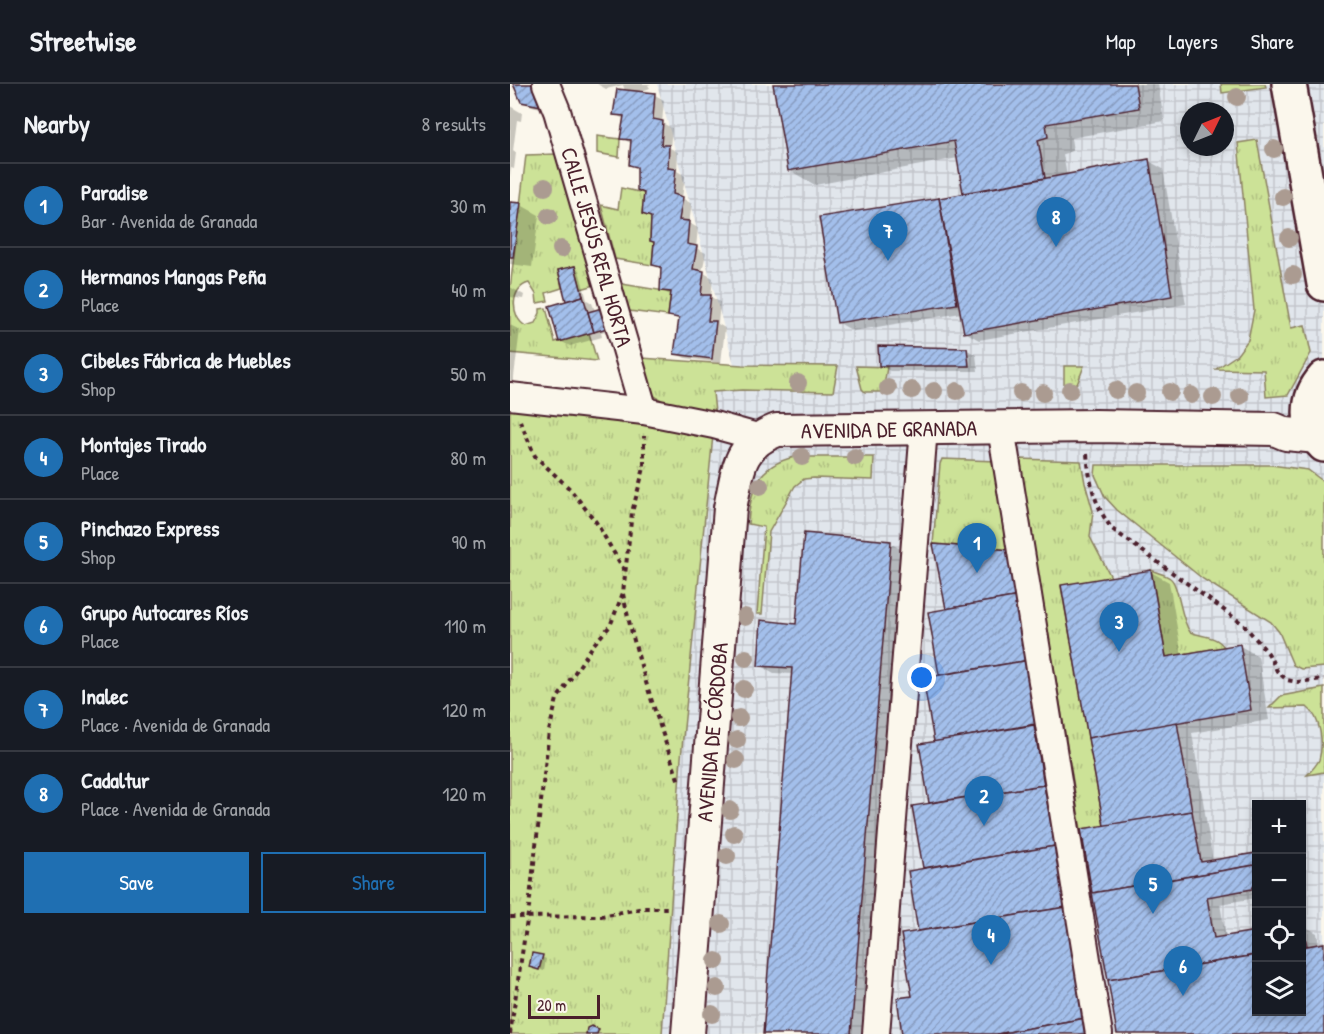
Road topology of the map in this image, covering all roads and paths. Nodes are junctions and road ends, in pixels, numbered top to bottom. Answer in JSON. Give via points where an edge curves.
{"nodes":[{"id":1,"x":546,"y":84,"type":"edge"},
{"id":2,"x":1289,"y":84,"type":"edge"},
{"id":3,"x":1312,"y":84,"type":"edge"},
{"id":4,"x":1324,"y":151,"type":"edge"},
{"id":5,"x":1324,"y":284,"type":"edge"},
{"id":6,"x":1324,"y":378,"type":"edge"},
{"id":7,"x":516,"y":397,"type":"edge"},
{"id":8,"x":644,"y":411,"type":"junction"},
{"id":9,"x":1084,"y":426,"type":"junction"},
{"id":10,"x":924,"y":428,"type":"junction"},
{"id":11,"x":1001,"y":428,"type":"junction"},
{"id":12,"x":1317,"y":432,"type":"edge"},
{"id":13,"x":761,"y":438,"type":"junction"},
{"id":14,"x":624,"y":571,"type":"junction"},
{"id":15,"x":622,"y":593,"type":"junction"},
{"id":16,"x":1324,"y":679,"type":"edge"},
{"id":17,"x":680,"y":783,"type":"dead end"},
{"id":18,"x":698,"y":907,"type":"junction"},
{"id":19,"x":528,"y":916,"type":"junction"},
{"id":20,"x":510,"y":918,"type":"edge"},
{"id":21,"x":510,"y":1034,"type":"edge"},
{"id":22,"x":688,"y":1034,"type":"edge"},
{"id":23,"x":876,"y":1034,"type":"edge"},
{"id":24,"x":1099,"y":1034,"type":"edge"}],
"edges":[{"from":1,"to":8,"type":"street","name":"CALLE JESÚS REAL HORTA"},
{"from":2,"to":5,"type":"main road"},
{"from":3,"to":4,"type":"main road"},
{"from":6,"to":12,"type":"main road","via":[[1315,390]]},
{"from":7,"to":8,"type":"street"},
{"from":7,"to":14,"type":"path","via":[[518,417],[535,456],[570,489],[596,522]]},
{"from":8,"to":13,"type":"street"},
{"from":8,"to":14,"type":"path","via":[[644,468],[632,512]]},
{"from":9,"to":11,"type":"street","name":"AVENIDA DE GRANADA"},
{"from":9,"to":12,"type":"street","name":"AVENIDA DE GRANADA","via":[[1274,429],[1283,419]]},
{"from":9,"to":16,"type":"path","via":[[1092,492],[1112,529],[1243,624],[1287,680]]},
{"from":10,"to":11,"type":"street","name":"AVENIDA DE GRANADA"},
{"from":10,"to":13,"type":"street","name":"AVENIDA DE GRANADA","via":[[777,430]]},
{"from":10,"to":23,"type":"street"},
{"from":11,"to":24,"type":"street"},
{"from":13,"to":18,"type":"street","name":"AVENIDA DE CÓRDOBA","via":[[742,456],[730,508]]},
{"from":14,"to":15,"type":"path"},
{"from":15,"to":17,"type":"path","via":[[647,690]]},
{"from":15,"to":19,"type":"path","via":[[610,626],[558,699],[549,731]]},
{"from":18,"to":19,"type":"path","via":[[644,908],[601,916]]},
{"from":18,"to":22,"type":"street","name":"AVENIDA DE CÓRDOBA"},
{"from":19,"to":20,"type":"path"},
{"from":19,"to":21,"type":"path"}]}
